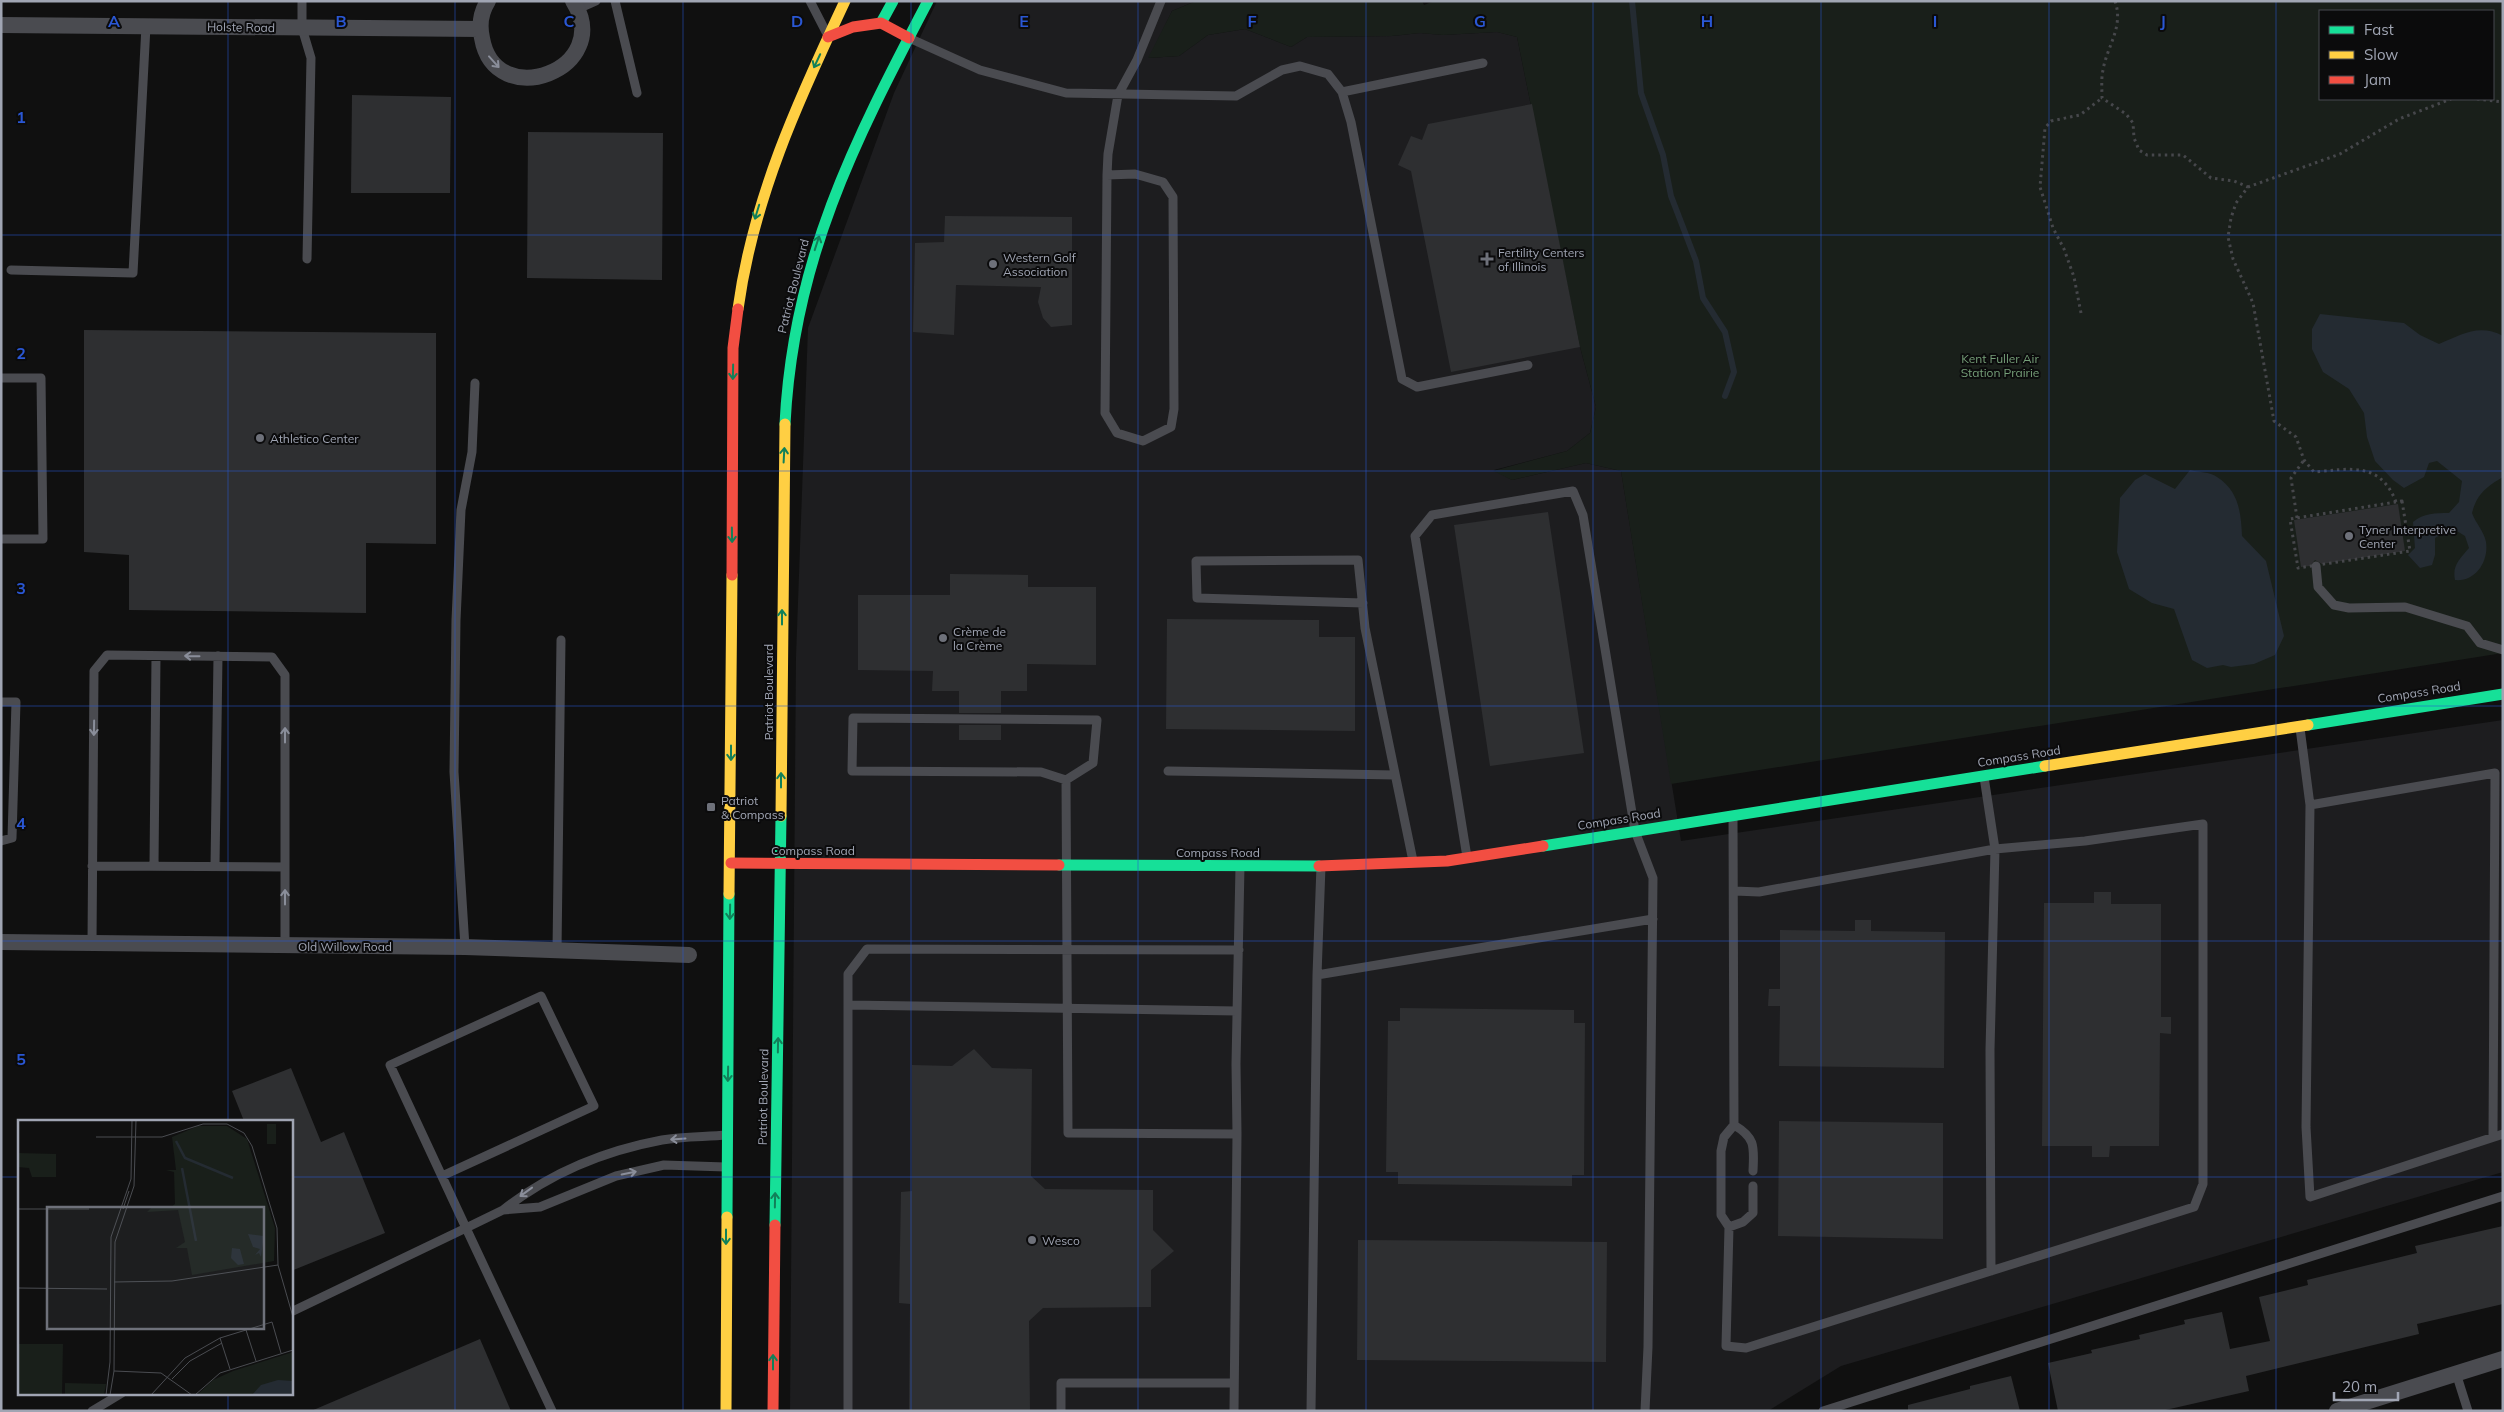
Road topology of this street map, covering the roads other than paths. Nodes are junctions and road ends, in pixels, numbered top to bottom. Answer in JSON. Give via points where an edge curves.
{"nodes":[{"id":1,"x":302,"y":1,"type":"edge"},
{"id":2,"x":596,"y":1,"type":"edge"},
{"id":3,"x":615,"y":1,"type":"edge"},
{"id":4,"x":810,"y":1,"type":"edge"},
{"id":5,"x":844,"y":1,"type":"edge"},
{"id":6,"x":893,"y":1,"type":"edge"},
{"id":7,"x":928,"y":1,"type":"edge"},
{"id":8,"x":1162,"y":1,"type":"edge"},
{"id":9,"x":486,"y":3,"type":"edge"},
{"id":10,"x":575,"y":5,"type":"edge"},
{"id":11,"x":882,"y":23,"type":"junction"},
{"id":12,"x":1,"y":25,"type":"edge"},
{"id":13,"x":146,"y":26,"type":"junction"},
{"id":14,"x":302,"y":28,"type":"junction"},
{"id":15,"x":480,"y":29,"type":"junction"},
{"id":16,"x":828,"y":37,"type":"junction"},
{"id":17,"x":908,"y":38,"type":"junction"},
{"id":18,"x":1483,"y":63,"type":"dead end"},
{"id":19,"x":1342,"y":92,"type":"junction"},
{"id":20,"x":637,"y":93,"type":"dead end"},
{"id":21,"x":1118,"y":95,"type":"junction"},
{"id":22,"x":1107,"y":174,"type":"junction"},
{"id":23,"x":307,"y":259,"type":"dead end"},
{"id":24,"x":11,"y":270,"type":"dead end"},
{"id":25,"x":1528,"y":365,"type":"dead end"},
{"id":26,"x":1,"y":378,"type":"edge"},
{"id":27,"x":475,"y":383,"type":"dead end"},
{"id":28,"x":1,"y":539,"type":"edge"},
{"id":29,"x":2316,"y":566,"type":"road end"},
{"id":30,"x":1363,"y":603,"type":"junction"},
{"id":31,"x":561,"y":640,"type":"dead end"},
{"id":32,"x":2503,"y":650,"type":"edge"},
{"id":33,"x":156,"y":656,"type":"junction"},
{"id":34,"x":218,"y":656,"type":"junction"},
{"id":35,"x":2503,"y":694,"type":"edge"},
{"id":36,"x":1,"y":702,"type":"edge"},
{"id":37,"x":2299,"y":725,"type":"junction"},
{"id":38,"x":1168,"y":771,"type":"dead end"},
{"id":39,"x":1395,"y":775,"type":"junction"},
{"id":40,"x":1984,"y":775,"type":"junction"},
{"id":41,"x":1066,"y":780,"type":"junction"},
{"id":42,"x":2310,"y":805,"type":"junction"},
{"id":43,"x":1733,"y":815,"type":"junction"},
{"id":44,"x":1635,"y":830,"type":"junction"},
{"id":45,"x":1,"y":841,"type":"edge"},
{"id":46,"x":1995,"y":848,"type":"junction"},
{"id":47,"x":1467,"y":857,"type":"junction"},
{"id":48,"x":731,"y":863,"type":"junction"},
{"id":49,"x":781,"y":863,"type":"junction"},
{"id":50,"x":1413,"y":864,"type":"junction"},
{"id":51,"x":1068,"y":865,"type":"junction"},
{"id":52,"x":92,"y":866,"type":"junction"},
{"id":53,"x":154,"y":866,"type":"junction"},
{"id":54,"x":215,"y":866,"type":"junction"},
{"id":55,"x":285,"y":866,"type":"junction"},
{"id":56,"x":1240,"y":866,"type":"junction"},
{"id":57,"x":1321,"y":866,"type":"junction"},
{"id":58,"x":2498,"y":890,"type":"edge"},
{"id":59,"x":1735,"y":891,"type":"junction"},
{"id":60,"x":1653,"y":919,"type":"junction"},
{"id":61,"x":1,"y":942,"type":"edge"},
{"id":62,"x":92,"y":944,"type":"junction"},
{"id":63,"x":284,"y":946,"type":"junction"},
{"id":64,"x":465,"y":947,"type":"junction"},
{"id":65,"x":1067,"y":948,"type":"junction"},
{"id":66,"x":556,"y":950,"type":"junction"},
{"id":67,"x":1239,"y":950,"type":"junction"},
{"id":68,"x":689,"y":955,"type":"dead end"},
{"id":69,"x":1317,"y":975,"type":"junction"},
{"id":70,"x":848,"y":1005,"type":"junction"},
{"id":71,"x":1066,"y":1008,"type":"junction"},
{"id":72,"x":1237,"y":1011,"type":"junction"},
{"id":73,"x":1734,"y":1125,"type":"junction"},
{"id":74,"x":1237,"y":1134,"type":"junction"},
{"id":75,"x":2503,"y":1134,"type":"edge"},
{"id":76,"x":727,"y":1135,"type":"junction"},
{"id":77,"x":2493,"y":1137,"type":"junction"},
{"id":78,"x":726,"y":1167,"type":"junction"},
{"id":79,"x":1753,"y":1171,"type":"dead end"},
{"id":80,"x":442,"y":1176,"type":"junction"},
{"id":81,"x":1753,"y":1186,"type":"dead end"},
{"id":82,"x":2503,"y":1196,"type":"edge"},
{"id":83,"x":503,"y":1210,"type":"junction"},
{"id":84,"x":1729,"y":1226,"type":"junction"},
{"id":85,"x":466,"y":1228,"type":"junction"},
{"id":86,"x":1991,"y":1271,"type":"junction"},
{"id":87,"x":292,"y":1312,"type":"edge"},
{"id":88,"x":2503,"y":1359,"type":"edge"},
{"id":89,"x":2456,"y":1373,"type":"junction"},
{"id":90,"x":1234,"y":1383,"type":"junction"},
{"id":91,"x":120,"y":1394,"type":"edge"},
{"id":92,"x":1845,"y":1407,"type":"edge"},
{"id":93,"x":92,"y":1411,"type":"edge"},
{"id":94,"x":552,"y":1411,"type":"edge"},
{"id":95,"x":726,"y":1411,"type":"edge"},
{"id":96,"x":773,"y":1411,"type":"edge"},
{"id":97,"x":848,"y":1411,"type":"edge"},
{"id":98,"x":1061,"y":1411,"type":"edge"},
{"id":99,"x":1234,"y":1411,"type":"edge"},
{"id":100,"x":1311,"y":1411,"type":"edge"},
{"id":101,"x":1645,"y":1411,"type":"edge"},
{"id":102,"x":1823,"y":1411,"type":"edge"},
{"id":103,"x":2337,"y":1411,"type":"edge"},
{"id":104,"x":2468,"y":1411,"type":"edge"}],
"edges":[{"from":1,"to":14,"type":"lane"},
{"from":2,"to":10,"type":"lane"},
{"from":3,"to":20,"type":"lane"},
{"from":4,"to":16,"type":"lane"},
{"from":5,"to":16,"type":"main road"},
{"from":6,"to":11,"type":"main road"},
{"from":7,"to":17,"type":"main road","name":"Patriot Boulevard"},
{"from":8,"to":21,"type":"lane"},
{"from":9,"to":15,"type":"street"},
{"from":15,"to":10,"type":"street","one_way":true,"via":[[483,45],[502,70],[517,77],[549,76],[563,68],[577,48],[582,25]]},
{"from":11,"to":16,"type":"main road","via":[[852,27]]},
{"from":11,"to":17,"type":"main road"},
{"from":12,"to":13,"type":"street","name":"Holste Road"},
{"from":13,"to":14,"type":"street","name":"Holste Road"},
{"from":13,"to":24,"type":"lane","via":[[133,274]]},
{"from":14,"to":15,"type":"street","name":"Holste Road"},
{"from":14,"to":23,"type":"lane","via":[[311,58]]},
{"from":16,"to":48,"type":"main road","one_way":true,"via":[[772,166],[753,225],[740,287],[735,331],[731,466]]},
{"from":17,"to":21,"type":"lane","via":[[980,70],[1066,93]]},
{"from":49,"to":17,"type":"main road","name":"Patriot Boulevard","one_way":true,"via":[[782,484],[795,328],[812,255],[834,190]]},
{"from":18,"to":19,"type":"lane"},
{"from":19,"to":21,"type":"lane","via":[[1328,74],[1300,66],[1282,70],[1236,96]]},
{"from":19,"to":25,"type":"lane","via":[[1402,379],[1417,387]]},
{"from":21,"to":22,"type":"lane"},
{"from":22,"to":22,"type":"lane","via":[[1105,413],[1117,434],[1143,441],[1171,428],[1174,410],[1173,197],[1163,182],[1135,174]]},
{"from":26,"to":28,"type":"lane","via":[[42,378],[43,539]]},
{"from":27,"to":64,"type":"lane","via":[[472,452],[461,510],[456,620],[454,772]]},
{"from":29,"to":32,"type":"lane","via":[[2318,587],[2334,605],[2349,608],[2405,606],[2467,626],[2480,643]]},
{"from":30,"to":30,"type":"lane","via":[[1358,560],[1196,561],[1197,598]]},
{"from":30,"to":39,"type":"lane","via":[[1365,628]]},
{"from":31,"to":66,"type":"lane"},
{"from":34,"to":33,"type":"lane","one_way":true},
{"from":33,"to":52,"type":"lane","one_way":true,"via":[[107,655],[94,671]]},
{"from":33,"to":53,"type":"lane"},
{"from":34,"to":54,"type":"lane"},
{"from":55,"to":34,"type":"lane","one_way":true,"via":[[285,675],[272,657]]},
{"from":35,"to":37,"type":"main road","name":"Compass Road"},
{"from":36,"to":45,"type":"lane","via":[[16,702],[12,838]]},
{"from":37,"to":40,"type":"main road","name":"Compass Road"},
{"from":37,"to":42,"type":"lane"},
{"from":38,"to":39,"type":"lane"},
{"from":39,"to":50,"type":"lane"},
{"from":40,"to":43,"type":"main road","name":"Compass Road"},
{"from":40,"to":46,"type":"lane"},
{"from":41,"to":41,"type":"lane","via":[[1094,763],[1097,720],[853,718],[852,771],[1041,772]]},
{"from":41,"to":51,"type":"lane"},
{"from":42,"to":58,"type":"lane","via":[[2495,773]]},
{"from":42,"to":77,"type":"lane","via":[[2306,1126],[2310,1197]]},
{"from":43,"to":44,"type":"main road","name":"Compass Road"},
{"from":43,"to":59,"type":"lane"},
{"from":44,"to":47,"type":"main road","name":"Compass Road"},
{"from":44,"to":47,"type":"lane","via":[[1582,515],[1573,491],[1432,515],[1415,536]]},
{"from":44,"to":60,"type":"lane","via":[[1653,878]]},
{"from":46,"to":59,"type":"lane","via":[[1758,892]]},
{"from":46,"to":86,"type":"lane","via":[[1990,1050]]},
{"from":46,"to":86,"type":"lane","via":[[2085,841],[2203,824],[2203,1184],[2194,1207]]},
{"from":47,"to":50,"type":"main road","name":"Compass Road"},
{"from":48,"to":49,"type":"main road","name":"Compass Road"},
{"from":48,"to":76,"type":"main road","one_way":true},
{"from":49,"to":51,"type":"main road","name":"Compass Road"},
{"from":96,"to":49,"type":"main road","name":"Patriot Boulevard","one_way":true},
{"from":50,"to":57,"type":"main road","name":"Compass Road"},
{"from":51,"to":56,"type":"main road","name":"Compass Road"},
{"from":51,"to":65,"type":"lane"},
{"from":52,"to":53,"type":"lane"},
{"from":52,"to":62,"type":"lane"},
{"from":53,"to":54,"type":"lane"},
{"from":54,"to":55,"type":"lane"},
{"from":63,"to":55,"type":"lane","one_way":true},
{"from":56,"to":57,"type":"main road","name":"Compass Road"},
{"from":56,"to":67,"type":"lane"},
{"from":57,"to":69,"type":"lane"},
{"from":58,"to":77,"type":"lane"},
{"from":59,"to":73,"type":"lane"},
{"from":60,"to":69,"type":"lane"},
{"from":60,"to":101,"type":"lane"},
{"from":61,"to":62,"type":"street","name":"Old Willow Road"},
{"from":62,"to":63,"type":"street","name":"Old Willow Road"},
{"from":63,"to":64,"type":"street","name":"Old Willow Road"},
{"from":64,"to":66,"type":"street","name":"Old Willow Road"},
{"from":65,"to":67,"type":"lane"},
{"from":65,"to":70,"type":"lane","via":[[867,949],[848,974]]},
{"from":65,"to":71,"type":"lane"},
{"from":66,"to":68,"type":"street","name":"Old Willow Road"},
{"from":67,"to":72,"type":"lane"},
{"from":69,"to":100,"type":"lane"},
{"from":70,"to":71,"type":"lane"},
{"from":70,"to":97,"type":"lane"},
{"from":71,"to":72,"type":"lane"},
{"from":71,"to":74,"type":"lane","via":[[1068,1132]]},
{"from":72,"to":74,"type":"lane"},
{"from":73,"to":79,"type":"lane","via":[[1746,1132],[1754,1144]]},
{"from":73,"to":84,"type":"lane","via":[[1724,1137],[1721,1151],[1721,1215]]},
{"from":74,"to":90,"type":"lane"},
{"from":75,"to":77,"type":"lane"},
{"from":76,"to":78,"type":"main road"},
{"from":76,"to":83,"type":"lane","one_way":true,"via":[[663,1140],[609,1152],[531,1188]]},
{"from":83,"to":78,"type":"lane","one_way":true,"via":[[540,1207],[616,1176],[664,1165]]},
{"from":78,"to":95,"type":"main road","one_way":true},
{"from":80,"to":80,"type":"lane","via":[[390,1065],[541,996],[594,1106]]},
{"from":80,"to":85,"type":"lane"},
{"from":81,"to":84,"type":"lane","via":[[1753,1213],[1743,1222]]},
{"from":82,"to":92,"type":"lane"},
{"from":83,"to":85,"type":"lane"},
{"from":84,"to":86,"type":"lane","via":[[1726,1346],[1746,1348]]},
{"from":85,"to":87,"type":"lane"},
{"from":85,"to":94,"type":"lane"},
{"from":88,"to":89,"type":"street"},
{"from":89,"to":103,"type":"street"},
{"from":89,"to":104,"type":"lane"},
{"from":90,"to":98,"type":"lane","via":[[1061,1383]]},
{"from":90,"to":99,"type":"lane"},
{"from":91,"to":93,"type":"lane"},
{"from":92,"to":102,"type":"lane"}]}
